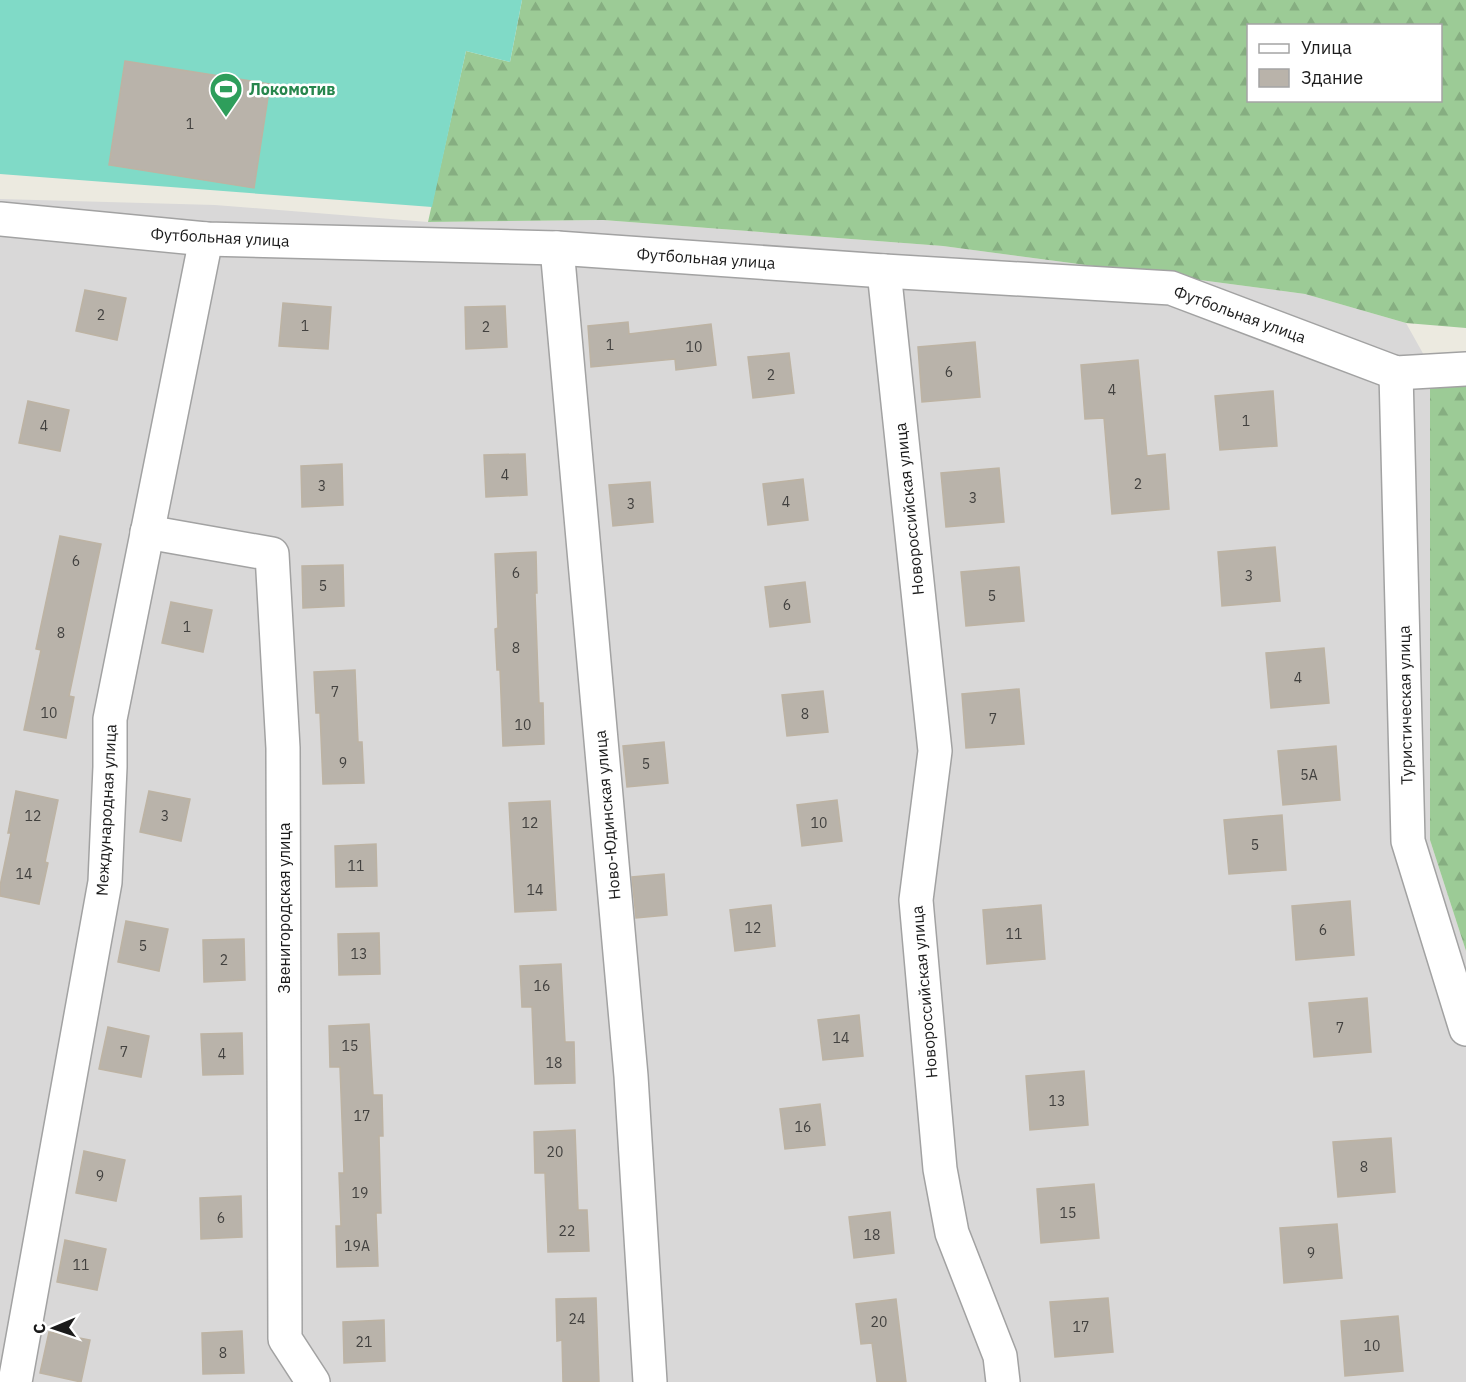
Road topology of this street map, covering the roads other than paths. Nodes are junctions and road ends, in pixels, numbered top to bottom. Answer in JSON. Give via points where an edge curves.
{"nodes":[{"id":1,"x":0,"y":219,"type":"edge"},
{"id":2,"x":206,"y":239,"type":"junction"},
{"id":3,"x":557,"y":248,"type":"junction"},
{"id":4,"x":884,"y":271,"type":"junction"},
{"id":5,"x":1466,"y":369,"type":"edge"},
{"id":6,"x":1396,"y":373,"type":"junction"},
{"id":7,"x":147,"y":531,"type":"junction"},
{"id":8,"x":1466,"y":1029,"type":"edge"},
{"id":9,"x":15,"y":1382,"type":"edge"},
{"id":10,"x":313,"y":1382,"type":"edge"},
{"id":11,"x":650,"y":1382,"type":"edge"},
{"id":12,"x":1003,"y":1382,"type":"edge"}],
"edges":[{"from":1,"to":2,"type":"street","name":"Футбольная улица"},
{"from":2,"to":3,"type":"street","name":"Футбольная улица"},
{"from":2,"to":7,"type":"street","name":"Международная улица"},
{"from":3,"to":4,"type":"street","name":"Футбольная улица"},
{"from":3,"to":11,"type":"street","name":"Ново-Юдинская улица","via":[[631,1076]]},
{"from":4,"to":6,"type":"street","name":"Футбольная улица","via":[[1171,288]]},
{"from":4,"to":12,"type":"street","name":"Новороссийская улица","via":[[935,751],[916,900],[940,1169],[952,1233],[1000,1356]]},
{"from":5,"to":6,"type":"street"},
{"from":6,"to":8,"type":"street","name":"Туристическая улица","via":[[1408,841]]},
{"from":7,"to":9,"type":"street","name":"Международная улица","via":[[110,719],[105,882]]},
{"from":7,"to":10,"type":"street","name":"Звенигородская улица","via":[[272,554],[283,748],[285,1340]]}]}
